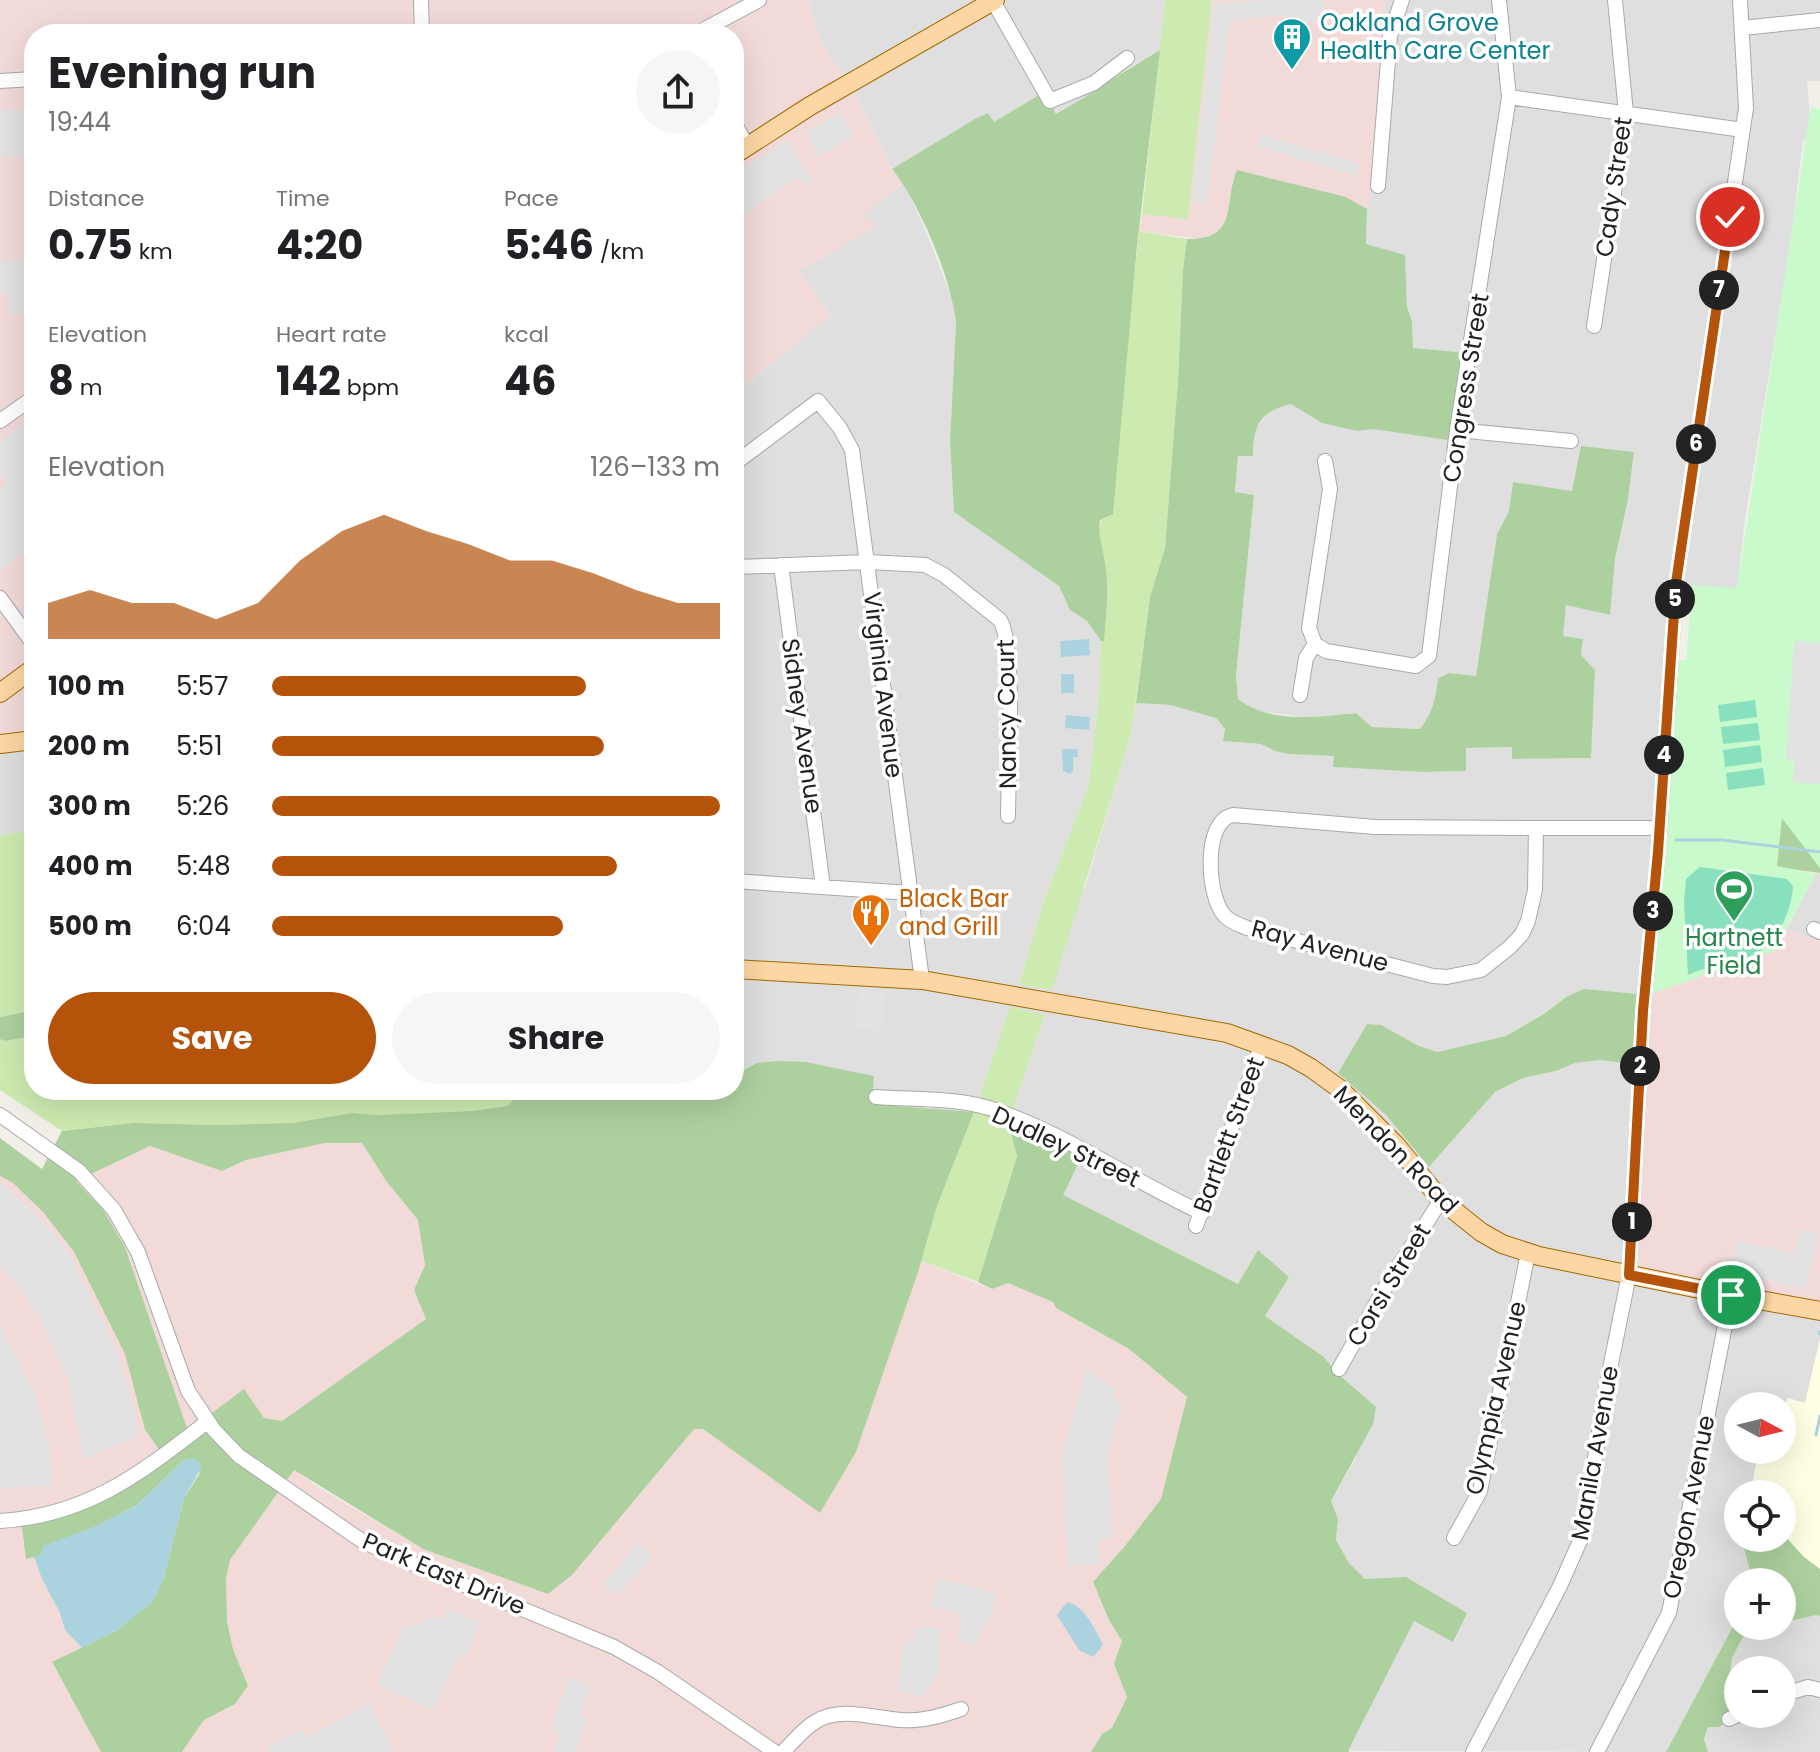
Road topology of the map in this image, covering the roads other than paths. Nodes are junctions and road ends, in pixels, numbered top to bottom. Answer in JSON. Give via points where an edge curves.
{"nodes":[{"id":1,"x":421,"y":0,"type":"edge"},
{"id":2,"x":759,"y":0,"type":"edge"},
{"id":3,"x":1402,"y":0,"type":"edge"},
{"id":4,"x":1499,"y":0,"type":"edge"},
{"id":5,"x":1615,"y":0,"type":"edge"},
{"id":6,"x":1740,"y":0,"type":"edge"},
{"id":7,"x":994,"y":1,"type":"edge"},
{"id":8,"x":1820,"y":20,"type":"edge"},
{"id":9,"x":422,"y":24,"type":"edge"},
{"id":10,"x":714,"y":24,"type":"edge"},
{"id":11,"x":1742,"y":28,"type":"junction"},
{"id":12,"x":1127,"y":58,"type":"dead end"},
{"id":13,"x":24,"y":80,"type":"edge"},
{"id":14,"x":0,"y":81,"type":"edge"},
{"id":15,"x":1509,"y":97,"type":"junction"},
{"id":16,"x":1626,"y":113,"type":"junction"},
{"id":17,"x":1743,"y":130,"type":"junction"},
{"id":18,"x":744,"y":149,"type":"edge"},
{"id":19,"x":1378,"y":186,"type":"dead end"},
{"id":20,"x":1594,"y":326,"type":"dead end"},
{"id":21,"x":24,"y":404,"type":"edge"},
{"id":22,"x":0,"y":421,"type":"edge"},
{"id":23,"x":1457,"y":430,"type":"junction"},
{"id":24,"x":1571,"y":441,"type":"dead end"},
{"id":25,"x":744,"y":456,"type":"edge"},
{"id":26,"x":1325,"y":461,"type":"dead end"},
{"id":27,"x":868,"y":562,"type":"junction"},
{"id":28,"x":781,"y":565,"type":"junction"},
{"id":29,"x":744,"y":567,"type":"edge"},
{"id":30,"x":0,"y":598,"type":"edge"},
{"id":31,"x":24,"y":631,"type":"edge"},
{"id":32,"x":1315,"y":644,"type":"junction"},
{"id":33,"x":24,"y":675,"type":"edge"},
{"id":34,"x":0,"y":693,"type":"edge"},
{"id":35,"x":1300,"y":695,"type":"dead end"},
{"id":36,"x":0,"y":737,"type":"edge"},
{"id":37,"x":24,"y":738,"type":"edge"},
{"id":38,"x":24,"y":740,"type":"edge"},
{"id":39,"x":0,"y":744,"type":"edge"},
{"id":40,"x":1008,"y":816,"type":"dead end"},
{"id":41,"x":1536,"y":828,"type":"junction"},
{"id":42,"x":1659,"y":828,"type":"junction"},
{"id":43,"x":744,"y":882,"type":"edge"},
{"id":44,"x":823,"y":887,"type":"junction"},
{"id":45,"x":910,"y":893,"type":"junction"},
{"id":46,"x":744,"y":970,"type":"edge"},
{"id":47,"x":922,"y":980,"type":"junction"},
{"id":48,"x":1262,"y":1044,"type":"junction"},
{"id":49,"x":876,"y":1097,"type":"dead end"},
{"id":50,"x":0,"y":1115,"type":"edge"},
{"id":51,"x":1441,"y":1200,"type":"junction"},
{"id":52,"x":1199,"y":1220,"type":"joint"},
{"id":53,"x":1528,"y":1253,"type":"junction"},
{"id":54,"x":1629,"y":1275,"type":"junction"},
{"id":55,"x":1731,"y":1295,"type":"junction"},
{"id":56,"x":1820,"y":1311,"type":"edge"},
{"id":57,"x":1339,"y":1369,"type":"dead end"},
{"id":58,"x":207,"y":1422,"type":"junction"},
{"id":59,"x":0,"y":1521,"type":"edge"},
{"id":60,"x":1454,"y":1538,"type":"dead end"},
{"id":61,"x":1820,"y":1690,"type":"edge"},
{"id":62,"x":1796,"y":1691,"type":"edge"},
{"id":63,"x":961,"y":1709,"type":"dead end"},
{"id":64,"x":775,"y":1752,"type":"edge"},
{"id":65,"x":783,"y":1752,"type":"edge"},
{"id":66,"x":1473,"y":1752,"type":"edge"},
{"id":67,"x":1597,"y":1752,"type":"edge"}],
"edges":[{"from":1,"to":9,"type":"street"},
{"from":2,"to":10,"type":"street"},
{"from":3,"to":19,"type":"street","via":[[1390,36]]},
{"from":4,"to":15,"type":"street","name":"Congress Street"},
{"from":5,"to":16,"type":"street","name":"Cady Street"},
{"from":6,"to":11,"type":"street","name":"Manila Avenue"},
{"from":7,"to":12,"type":"street","via":[[1050,101],[1094,83]]},
{"from":7,"to":18,"type":"main road"},
{"from":8,"to":11,"type":"street"},
{"from":11,"to":17,"type":"street","name":"Manila Avenue","via":[[1747,100]]},
{"from":13,"to":14,"type":"street"},
{"from":15,"to":16,"type":"street"},
{"from":15,"to":23,"type":"street","name":"Congress Street"},
{"from":16,"to":17,"type":"street"},
{"from":16,"to":20,"type":"street","name":"Cady Street"},
{"from":17,"to":42,"type":"street","name":"Manila Avenue","via":[[1676,583]]},
{"from":21,"to":22,"type":"street"},
{"from":23,"to":24,"type":"street"},
{"from":23,"to":32,"type":"street","name":"Congress Street","via":[[1429,656],[1416,666],[1326,651]]},
{"from":25,"to":27,"type":"street","name":"Virginia Avenue","via":[[818,401],[852,450]]},
{"from":26,"to":32,"type":"street","via":[[1330,489],[1309,628]]},
{"from":27,"to":28,"type":"street"},
{"from":27,"to":40,"type":"street","name":"Nancy Court","via":[[930,567],[1005,627]]},
{"from":27,"to":45,"type":"street","name":"Virginia Avenue"},
{"from":28,"to":29,"type":"street"},
{"from":28,"to":44,"type":"street","name":"Sidney Avenue"},
{"from":30,"to":31,"type":"street"},
{"from":32,"to":35,"type":"street","via":[[1306,658]]},
{"from":33,"to":34,"type":"main road"},
{"from":36,"to":37,"type":"main road"},
{"from":38,"to":39,"type":"main road"},
{"from":41,"to":41,"type":"street","name":"Ray Avenue","via":[[1361,827],[1233,815],[1215,829],[1214,892],[1225,917],[1247,928],[1433,976],[1459,976],[1481,970],[1522,934],[1535,890]]},
{"from":41,"to":42,"type":"street","name":"Ray Avenue"},
{"from":42,"to":54,"type":"street","name":"Manila Avenue"},
{"from":43,"to":44,"type":"street"},
{"from":44,"to":45,"type":"street"},
{"from":45,"to":47,"type":"street","name":"Virginia Avenue"},
{"from":46,"to":47,"type":"main road","name":"Mendon Road"},
{"from":47,"to":48,"type":"main road","name":"Mendon Road","via":[[1227,1033]]},
{"from":48,"to":51,"type":"main road","name":"Mendon Road","via":[[1340,1089]]},
{"from":48,"to":52,"type":"street","name":"Bartlett Street"},
{"from":49,"to":52,"type":"street","name":"Dudley Street","via":[[996,1110]]},
{"from":50,"to":58,"type":"street","name":"Park East Drive","via":[[79,1171],[121,1220],[143,1264],[183,1379]]},
{"from":51,"to":53,"type":"main road","name":"Mendon Road","via":[[1481,1232]]},
{"from":51,"to":57,"type":"street","name":"Corsi Street"},
{"from":53,"to":54,"type":"main road","name":"Mendon Road"},
{"from":53,"to":60,"type":"street","name":"Olympia Avenue","via":[[1480,1491]]},
{"from":54,"to":55,"type":"main road","name":"Mendon Road"},
{"from":54,"to":66,"type":"street","name":"Manila Avenue","via":[[1583,1534]]},
{"from":55,"to":56,"type":"main road","name":"Mendon Road"},
{"from":55,"to":67,"type":"street","name":"Oregon Avenue","via":[[1669,1613]]},
{"from":58,"to":59,"type":"street","via":[[146,1469],[95,1499]]},
{"from":58,"to":64,"type":"street","name":"Park East Drive","via":[[249,1463],[362,1541],[614,1647]]},
{"from":61,"to":62,"type":"street"},
{"from":63,"to":65,"type":"street","via":[[915,1720],[828,1716],[812,1723]]}]}
